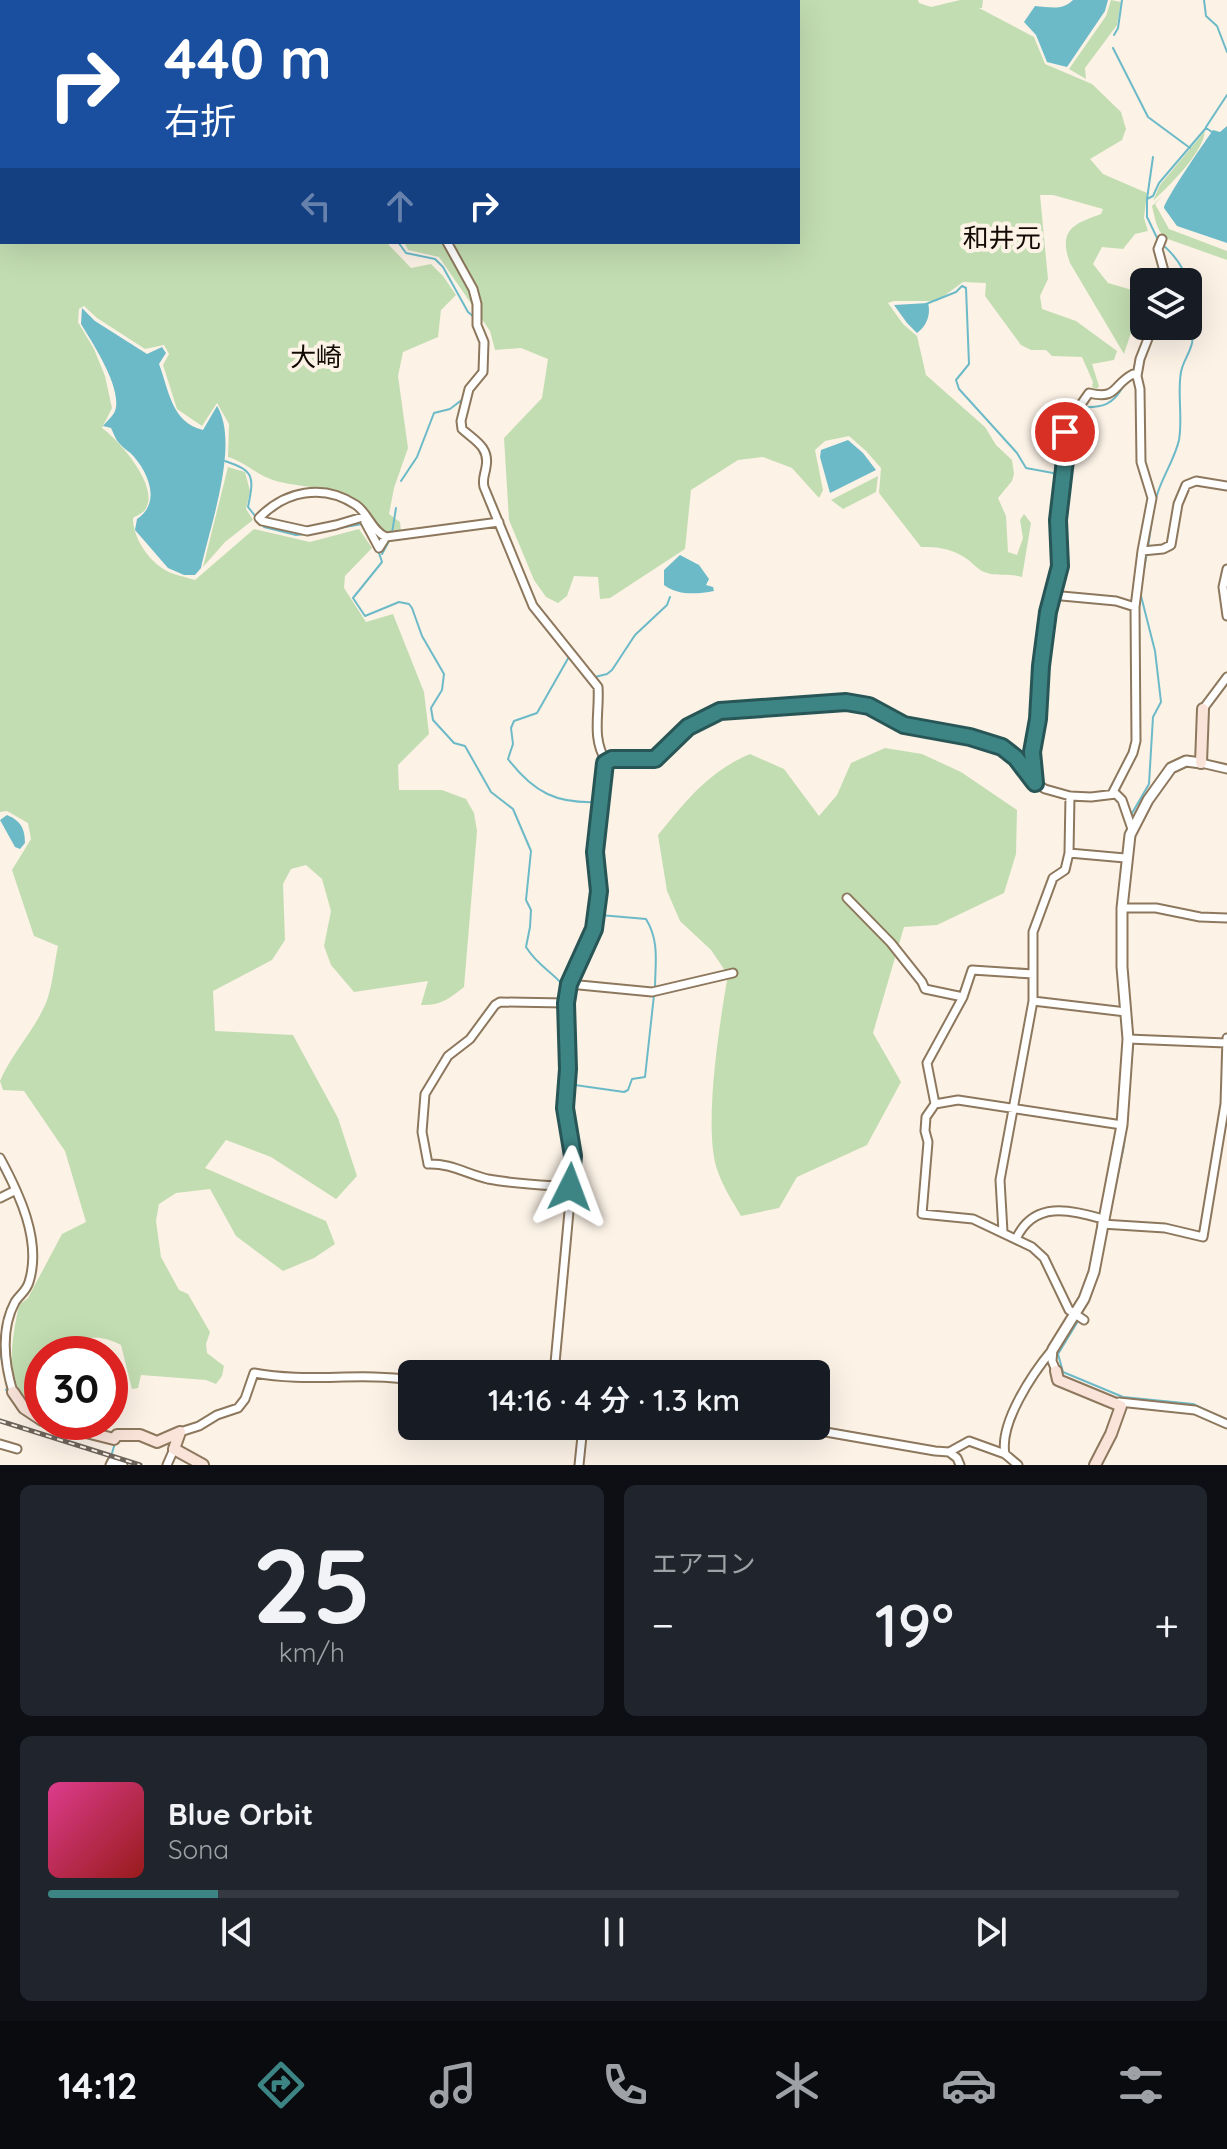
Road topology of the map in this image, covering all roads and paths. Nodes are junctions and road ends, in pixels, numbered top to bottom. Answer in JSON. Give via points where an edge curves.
{"nodes":[{"id":1,"x":1161,"y":241,"type":"dead end"},
{"id":2,"x":448,"y":244,"type":"edge"},
{"id":3,"x":1163,"y":268,"type":"edge"},
{"id":4,"x":1147,"y":340,"type":"edge"},
{"id":5,"x":1137,"y":376,"type":"junction"},
{"id":6,"x":1227,"y":486,"type":"edge"},
{"id":7,"x":362,"y":517,"type":"junction"},
{"id":8,"x":499,"y":522,"type":"junction"},
{"id":9,"x":386,"y":537,"type":"junction"},
{"id":10,"x":1146,"y":551,"type":"junction"},
{"id":11,"x":1226,"y":575,"type":"edge"},
{"id":12,"x":1051,"y":595,"type":"junction"},
{"id":13,"x":1135,"y":607,"type":"junction"},
{"id":14,"x":1227,"y":616,"type":"edge"},
{"id":15,"x":1227,"y":677,"type":"edge"},
{"id":16,"x":1203,"y":709,"type":"joint"},
{"id":17,"x":606,"y":761,"type":"junction"},
{"id":18,"x":1201,"y":763,"type":"junction"},
{"id":19,"x":1227,"y":769,"type":"edge"},
{"id":20,"x":1035,"y":783,"type":"junction"},
{"id":21,"x":1112,"y":792,"type":"junction"},
{"id":22,"x":1070,"y":796,"type":"junction"},
{"id":23,"x":1135,"y":825,"type":"junction"},
{"id":24,"x":1069,"y":853,"type":"junction"},
{"id":25,"x":1125,"y":858,"type":"junction"},
{"id":26,"x":847,"y":898,"type":"dead end"},
{"id":27,"x":1125,"y":908,"type":"junction"},
{"id":28,"x":1227,"y":918,"type":"edge"},
{"id":29,"x":733,"y":973,"type":"dead end"},
{"id":30,"x":1033,"y":974,"type":"junction"},
{"id":31,"x":569,"y":984,"type":"junction"},
{"id":32,"x":963,"y":997,"type":"junction"},
{"id":33,"x":1033,"y":1001,"type":"junction"},
{"id":34,"x":563,"y":1003,"type":"junction"},
{"id":35,"x":1126,"y":1012,"type":"junction"},
{"id":36,"x":1131,"y":1039,"type":"junction"},
{"id":37,"x":1226,"y":1040,"type":"edge"},
{"id":38,"x":935,"y":1104,"type":"junction"},
{"id":39,"x":1011,"y":1108,"type":"junction"},
{"id":40,"x":1122,"y":1125,"type":"junction"},
{"id":41,"x":0,"y":1158,"type":"edge"},
{"id":42,"x":570,"y":1187,"type":"junction"},
{"id":43,"x":16,"y":1190,"type":"junction"},
{"id":44,"x":0,"y":1198,"type":"edge"},
{"id":45,"x":1105,"y":1223,"type":"junction"},
{"id":46,"x":1003,"y":1232,"type":"junction"},
{"id":47,"x":1016,"y":1239,"type":"junction"},
{"id":48,"x":0,"y":1316,"type":"edge"},
{"id":49,"x":1079,"y":1318,"type":"junction"},
{"id":50,"x":7,"y":1324,"type":"junction"},
{"id":51,"x":1053,"y":1349,"type":"junction"},
{"id":52,"x":555,"y":1360,"type":"edge"},
{"id":53,"x":1056,"y":1371,"type":"junction"},
{"id":54,"x":398,"y":1379,"type":"edge"},
{"id":55,"x":13,"y":1392,"type":"joint"},
{"id":56,"x":1121,"y":1406,"type":"junction"},
{"id":57,"x":1156,"y":1406,"type":"junction"},
{"id":58,"x":24,"y":1408,"type":"edge"},
{"id":59,"x":1227,"y":1424,"type":"edge"},
{"id":60,"x":180,"y":1432,"type":"junction"},
{"id":61,"x":830,"y":1432,"type":"edge"},
{"id":62,"x":128,"y":1434,"type":"edge"},
{"id":63,"x":582,"y":1440,"type":"edge"},
{"id":64,"x":0,"y":1444,"type":"edge"},
{"id":65,"x":17,"y":1449,"type":"dead end"},
{"id":66,"x":174,"y":1449,"type":"junction"},
{"id":67,"x":949,"y":1452,"type":"junction"},
{"id":68,"x":1005,"y":1454,"type":"junction"},
{"id":69,"x":110,"y":1465,"type":"edge"},
{"id":70,"x":123,"y":1465,"type":"edge"},
{"id":71,"x":167,"y":1465,"type":"edge"},
{"id":72,"x":203,"y":1465,"type":"edge"},
{"id":73,"x":579,"y":1465,"type":"edge"},
{"id":74,"x":960,"y":1465,"type":"edge"},
{"id":75,"x":1018,"y":1465,"type":"edge"},
{"id":76,"x":1095,"y":1465,"type":"edge"}],
"edges":[{"from":1,"to":3,"type":"street"},
{"from":2,"to":8,"type":"street","via":[[473,289],[484,342],[484,366],[469,389],[461,426],[484,449],[487,465],[482,479]]},
{"from":4,"to":5,"type":"street"},
{"from":5,"to":10,"type":"street","via":[[1141,462],[1152,498]]},
{"from":5,"to":12,"type":"street","via":[[1128,376],[1112,394],[1089,393],[1067,426],[1058,520],[1060,566]]},
{"from":6,"to":10,"type":"street","via":[[1196,481],[1186,485],[1171,545]]},
{"from":7,"to":7,"type":"street","via":[[301,531],[259,518],[308,491],[357,505]]},
{"from":7,"to":9,"type":"street"},
{"from":7,"to":9,"type":"street","via":[[379,548]]},
{"from":8,"to":9,"type":"street"},
{"from":8,"to":17,"type":"street","via":[[533,606],[598,687],[597,730]]},
{"from":10,"to":13,"type":"street"},
{"from":11,"to":14,"type":"street"},
{"from":12,"to":13,"type":"street"},
{"from":12,"to":20,"type":"street","via":[[1032,752]]},
{"from":13,"to":21,"type":"street","via":[[1136,741]]},
{"from":15,"to":16,"type":"street"},
{"from":16,"to":18,"type":"main road"},
{"from":17,"to":20,"type":"street","via":[[655,759],[688,727],[720,711],[846,702],[869,706],[904,725],[1002,747]]},
{"from":17,"to":31,"type":"street","via":[[595,852],[599,891],[594,929]]},
{"from":18,"to":19,"type":"street"},
{"from":18,"to":23,"type":"street","via":[[1186,761],[1171,768]]},
{"from":20,"to":22,"type":"street"},
{"from":21,"to":22,"type":"street"},
{"from":21,"to":23,"type":"street"},
{"from":22,"to":24,"type":"street"},
{"from":23,"to":25,"type":"street"},
{"from":24,"to":25,"type":"street"},
{"from":24,"to":30,"type":"street","via":[[1034,928]]},
{"from":25,"to":27,"type":"street"},
{"from":26,"to":32,"type":"street","via":[[891,943],[925,989]]},
{"from":27,"to":28,"type":"street"},
{"from":27,"to":35,"type":"street"},
{"from":29,"to":31,"type":"street","via":[[654,992]]},
{"from":30,"to":32,"type":"street","via":[[972,970]]},
{"from":30,"to":33,"type":"street"},
{"from":31,"to":34,"type":"street"},
{"from":32,"to":38,"type":"street","via":[[928,1058]]},
{"from":33,"to":35,"type":"street"},
{"from":33,"to":39,"type":"street"},
{"from":34,"to":42,"type":"street","via":[[565,1108],[573,1156]]},
{"from":34,"to":42,"type":"street","via":[[495,1005],[470,1039],[448,1056],[425,1094],[422,1132],[428,1164],[451,1165],[498,1181]]},
{"from":35,"to":36,"type":"street"},
{"from":36,"to":37,"type":"street"},
{"from":36,"to":40,"type":"street"},
{"from":37,"to":45,"type":"street","via":[[1225,1104],[1203,1237]]},
{"from":38,"to":39,"type":"street","via":[[980,1101]]},
{"from":38,"to":46,"type":"street","via":[[925,1123],[922,1214],[965,1217]]},
{"from":39,"to":40,"type":"street"},
{"from":39,"to":46,"type":"street","via":[[1000,1180]]},
{"from":40,"to":45,"type":"street"},
{"from":41,"to":43,"type":"street"},
{"from":42,"to":52,"type":"street"},
{"from":43,"to":44,"type":"street"},
{"from":43,"to":50,"type":"street","via":[[27,1224],[31,1271]]},
{"from":45,"to":47,"type":"street","via":[[1072,1211],[1050,1211],[1022,1226]]},
{"from":45,"to":49,"type":"street"},
{"from":46,"to":47,"type":"street"},
{"from":47,"to":49,"type":"street","via":[[1044,1258],[1069,1310]]},
{"from":48,"to":50,"type":"street"},
{"from":49,"to":51,"type":"street"},
{"from":50,"to":55,"type":"street","via":[[2,1342]]},
{"from":51,"to":53,"type":"street"},
{"from":51,"to":68,"type":"street","via":[[1025,1388],[1007,1429]]},
{"from":53,"to":56,"type":"main road","via":[[1058,1380]]},
{"from":53,"to":57,"type":"street","via":[[1121,1402]]},
{"from":54,"to":60,"type":"street","via":[[254,1373],[238,1408]]},
{"from":55,"to":58,"type":"main road"},
{"from":56,"to":57,"type":"street"},
{"from":56,"to":76,"type":"main road"},
{"from":57,"to":59,"type":"street","via":[[1195,1410]]},
{"from":60,"to":62,"type":"main road","via":[[157,1442]]},
{"from":60,"to":66,"type":"main road"},
{"from":61,"to":67,"type":"street"},
{"from":63,"to":73,"type":"street"},
{"from":64,"to":65,"type":"street"},
{"from":66,"to":71,"type":"street"},
{"from":66,"to":72,"type":"main road"},
{"from":67,"to":68,"type":"street","via":[[969,1441]]},
{"from":67,"to":74,"type":"street"},
{"from":68,"to":75,"type":"street"},
{"from":69,"to":70,"type":"street"}]}
